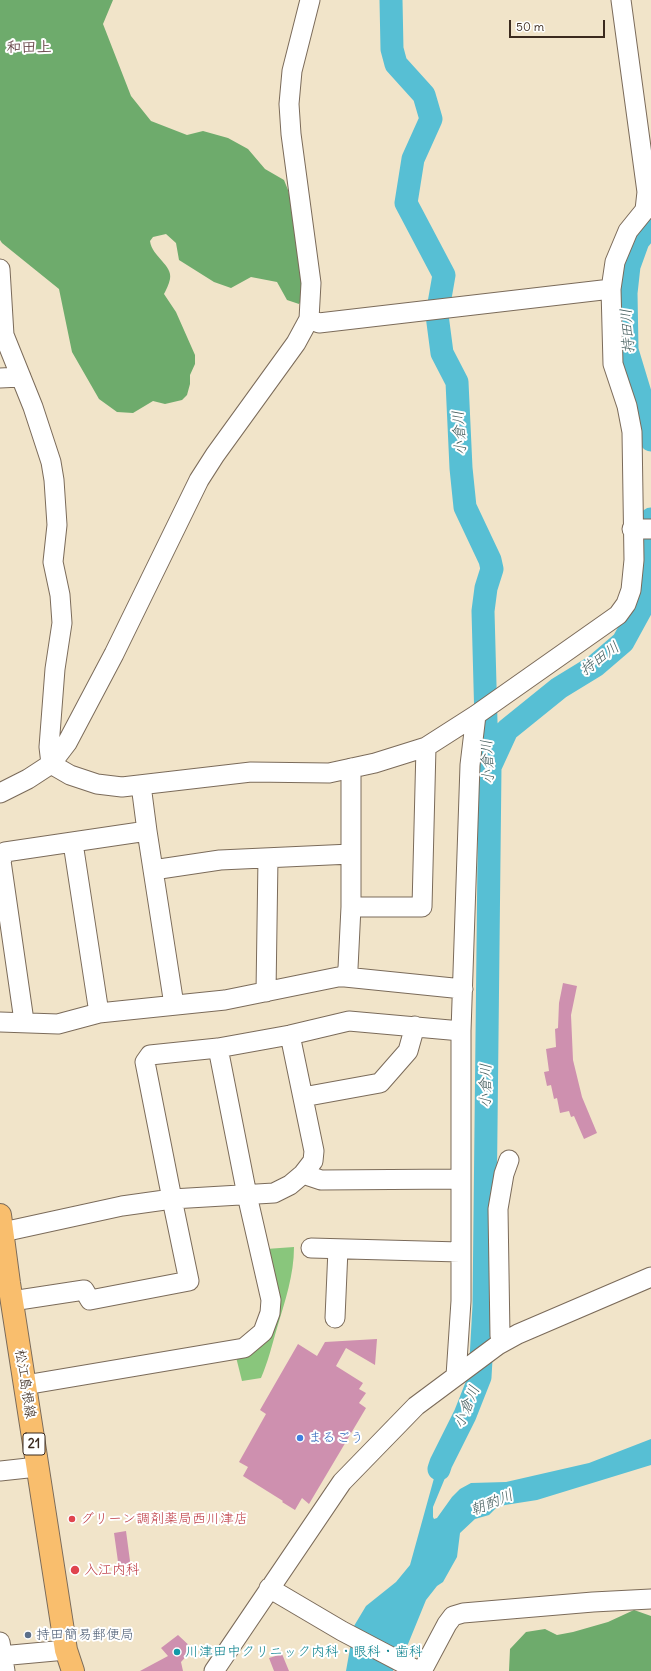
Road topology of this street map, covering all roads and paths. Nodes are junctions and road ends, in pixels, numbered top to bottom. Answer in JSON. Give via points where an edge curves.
{"nodes":[{"id":1,"x":310,"y":0,"type":"edge"},
{"id":2,"x":621,"y":0,"type":"edge"},
{"id":3,"x":0,"y":269,"type":"edge"},
{"id":4,"x":611,"y":288,"type":"junction"},
{"id":5,"x":309,"y":319,"type":"junction"},
{"id":6,"x":0,"y":378,"type":"edge"},
{"id":7,"x":21,"y":378,"type":"junction"},
{"id":8,"x":640,"y":529,"type":"edge"},
{"id":9,"x":477,"y":714,"type":"junction"},
{"id":10,"x":426,"y":747,"type":"junction"},
{"id":11,"x":51,"y":764,"type":"junction"},
{"id":12,"x":351,"y":768,"type":"junction"},
{"id":13,"x":140,"y":785,"type":"junction"},
{"id":14,"x":0,"y":793,"type":"edge"},
{"id":15,"x":147,"y":831,"type":"junction"},
{"id":16,"x":73,"y":843,"type":"junction"},
{"id":17,"x":351,"y":854,"type":"junction"},
{"id":18,"x":268,"y":858,"type":"junction"},
{"id":19,"x":153,"y":870,"type":"junction"},
{"id":20,"x":351,"y":907,"type":"junction"},
{"id":21,"x":345,"y":977,"type":"junction"},
{"id":22,"x":463,"y":989,"type":"junction"},
{"id":23,"x":266,"y":992,"type":"junction"},
{"id":24,"x":174,"y":1005,"type":"junction"},
{"id":25,"x":99,"y":1013,"type":"junction"},
{"id":26,"x":24,"y":1021,"type":"junction"},
{"id":27,"x":0,"y":1022,"type":"edge"},
{"id":28,"x":415,"y":1026,"type":"junction"},
{"id":29,"x":462,"y":1031,"type":"junction"},
{"id":30,"x":290,"y":1035,"type":"junction"},
{"id":31,"x":218,"y":1048,"type":"junction"},
{"id":32,"x":303,"y":1097,"type":"junction"},
{"id":33,"x":509,"y":1160,"type":"dead end"},
{"id":34,"x":303,"y":1174,"type":"junction"},
{"id":35,"x":460,"y":1179,"type":"junction"},
{"id":36,"x":247,"y":1195,"type":"junction"},
{"id":37,"x":172,"y":1199,"type":"junction"},
{"id":38,"x":1,"y":1224,"type":"edge"},
{"id":39,"x":311,"y":1248,"type":"dead end"},
{"id":40,"x":338,"y":1249,"type":"junction"},
{"id":41,"x":460,"y":1252,"type":"junction"},
{"id":42,"x":651,"y":1277,"type":"edge"},
{"id":43,"x":7,"y":1290,"type":"edge"},
{"id":44,"x":335,"y":1318,"type":"dead end"},
{"id":45,"x":499,"y":1341,"type":"junction"},
{"id":46,"x":460,"y":1373,"type":"junction"},
{"id":47,"x":25,"y":1385,"type":"junction"},
{"id":48,"x":37,"y":1467,"type":"junction"},
{"id":49,"x":0,"y":1471,"type":"edge"},
{"id":50,"x":269,"y":1588,"type":"junction"},
{"id":51,"x":651,"y":1599,"type":"edge"},
{"id":52,"x":66,"y":1650,"type":"junction"},
{"id":53,"x":2,"y":1656,"type":"edge"},
{"id":54,"x":418,"y":1670,"type":"edge"},
{"id":55,"x":73,"y":1671,"type":"edge"},
{"id":56,"x":214,"y":1671,"type":"edge"}],
"edges":[{"from":1,"to":5,"type":"street","via":[[292,71],[289,104],[311,283]]},
{"from":2,"to":4,"type":"street","via":[[647,192],[645,210],[628,231],[614,262]]},
{"from":3,"to":7,"type":"street","via":[[4,335]]},
{"from":4,"to":5,"type":"street","via":[[320,323]]},
{"from":4,"to":8,"type":"street","via":[[613,364],[627,406],[632,432]]},
{"from":5,"to":11,"type":"street","via":[[296,343],[199,480],[75,729]]},
{"from":6,"to":7,"type":"street"},
{"from":7,"to":11,"type":"street","via":[[44,438],[54,480],[57,525],[53,562],[60,595],[62,622],[55,669]]},
{"from":8,"to":9,"type":"street","via":[[631,590],[626,604],[618,615]]},
{"from":9,"to":10,"type":"street"},
{"from":9,"to":22,"type":"street","via":[[470,765]]},
{"from":10,"to":12,"type":"street"},
{"from":10,"to":20,"type":"street","via":[[422,907]]},
{"from":11,"to":13,"type":"street","via":[[70,775],[97,784]]},
{"from":11,"to":14,"type":"street"},
{"from":12,"to":13,"type":"street","via":[[329,773],[251,772]]},
{"from":12,"to":17,"type":"street"},
{"from":13,"to":15,"type":"street"},
{"from":15,"to":16,"type":"street"},
{"from":15,"to":19,"type":"street"},
{"from":16,"to":25,"type":"street"},
{"from":16,"to":26,"type":"street","via":[[5,852],[1,861]]},
{"from":17,"to":18,"type":"street"},
{"from":17,"to":20,"type":"street"},
{"from":18,"to":19,"type":"street","via":[[220,860]]},
{"from":18,"to":23,"type":"street"},
{"from":19,"to":24,"type":"street"},
{"from":20,"to":21,"type":"street","via":[[348,968]]},
{"from":21,"to":22,"type":"street"},
{"from":21,"to":23,"type":"street","via":[[338,976]]},
{"from":22,"to":29,"type":"street"},
{"from":23,"to":24,"type":"street","via":[[225,1000]]},
{"from":24,"to":25,"type":"street"},
{"from":25,"to":26,"type":"street","via":[[58,1024]]},
{"from":26,"to":27,"type":"street"},
{"from":28,"to":29,"type":"street"},
{"from":28,"to":30,"type":"street","via":[[349,1021]]},
{"from":28,"to":32,"type":"street","via":[[408,1051],[380,1083]]},
{"from":29,"to":35,"type":"street"},
{"from":30,"to":31,"type":"street"},
{"from":30,"to":32,"type":"street"},
{"from":31,"to":36,"type":"street"},
{"from":31,"to":37,"type":"street","via":[[150,1055],[145,1062]]},
{"from":32,"to":34,"type":"street","via":[[314,1151],[313,1161]]},
{"from":33,"to":45,"type":"street","via":[[498,1209]]},
{"from":34,"to":35,"type":"street","via":[[321,1180]]},
{"from":34,"to":36,"type":"street","via":[[290,1185],[274,1193]]},
{"from":35,"to":41,"type":"street"},
{"from":36,"to":37,"type":"street"},
{"from":36,"to":47,"type":"street","via":[[271,1300],[270,1313],[263,1332],[244,1348]]},
{"from":37,"to":38,"type":"street"},
{"from":37,"to":43,"type":"street","via":[[189,1281],[90,1300],[84,1290]]},
{"from":38,"to":43,"type":"main road","name":"松江島根線","number":"21"},
{"from":39,"to":40,"type":"street"},
{"from":40,"to":41,"type":"street"},
{"from":40,"to":44,"type":"street"},
{"from":41,"to":46,"type":"street"},
{"from":42,"to":45,"type":"street"},
{"from":43,"to":47,"type":"main road","name":"松江島根線","number":"21"},
{"from":45,"to":46,"type":"street"},
{"from":46,"to":50,"type":"street","via":[[416,1406],[342,1482]]},
{"from":47,"to":48,"type":"main road","name":"松江島根線","number":"21"},
{"from":48,"to":49,"type":"street"},
{"from":48,"to":52,"type":"main road","name":"松江島根線","number":"21"},
{"from":50,"to":54,"type":"street","via":[[342,1631]]},
{"from":50,"to":56,"type":"street"},
{"from":51,"to":54,"type":"street","via":[[586,1602],[453,1616]]},
{"from":52,"to":53,"type":"street"},
{"from":52,"to":55,"type":"main road","name":"松江島根線","number":"21"}]}
